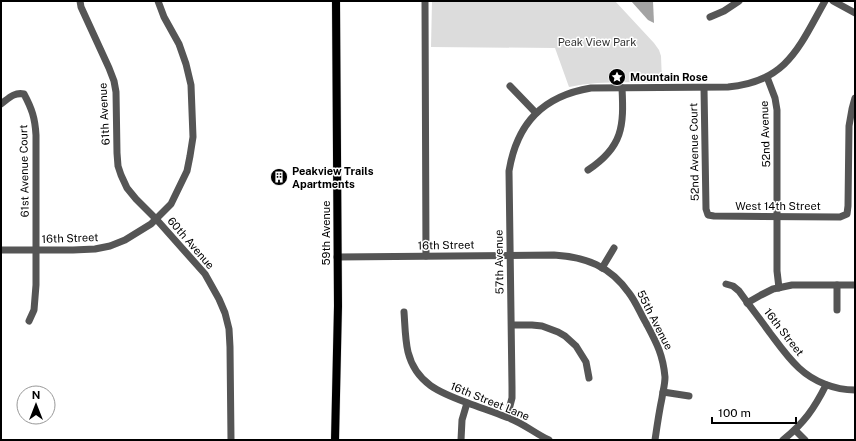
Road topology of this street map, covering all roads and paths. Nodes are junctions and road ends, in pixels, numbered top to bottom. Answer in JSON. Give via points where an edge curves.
{"nodes":[{"id":1,"x":80,"y":1,"type":"edge"},
{"id":2,"x":158,"y":1,"type":"edge"},
{"id":3,"x":336,"y":1,"type":"edge"},
{"id":4,"x":425,"y":1,"type":"edge"},
{"id":5,"x":739,"y":1,"type":"edge"},
{"id":6,"x":824,"y":1,"type":"edge"},
{"id":7,"x":833,"y":1,"type":"edge"},
{"id":8,"x":855,"y":13,"type":"edge"},
{"id":9,"x":710,"y":17,"type":"dead end"},
{"id":10,"x":767,"y":77,"type":"junction"},
{"id":11,"x":510,"y":86,"type":"dead end"},
{"id":12,"x":622,"y":88,"type":"junction"},
{"id":13,"x":704,"y":88,"type":"junction"},
{"id":14,"x":855,"y":98,"type":"edge"},
{"id":15,"x":1,"y":104,"type":"edge"},
{"id":16,"x":536,"y":113,"type":"junction"},
{"id":17,"x":588,"y":170,"type":"dead end"},
{"id":18,"x":708,"y":215,"type":"joint"},
{"id":19,"x":777,"y":216,"type":"junction"},
{"id":20,"x":156,"y":220,"type":"junction"},
{"id":21,"x":614,"y":248,"type":"dead end"},
{"id":22,"x":1,"y":250,"type":"edge"},
{"id":23,"x":36,"y":250,"type":"junction"},
{"id":24,"x":510,"y":255,"type":"junction"},
{"id":25,"x":426,"y":256,"type":"junction"},
{"id":26,"x":337,"y":257,"type":"junction"},
{"id":27,"x":602,"y":268,"type":"junction"},
{"id":28,"x":726,"y":284,"type":"dead end"},
{"id":29,"x":836,"y":285,"type":"junction"},
{"id":30,"x":855,"y":285,"type":"edge"},
{"id":31,"x":780,"y":288,"type":"junction"},
{"id":32,"x":748,"y":303,"type":"junction"},
{"id":33,"x":836,"y":310,"type":"dead end"},
{"id":34,"x":404,"y":312,"type":"dead end"},
{"id":35,"x":29,"y":321,"type":"dead end"},
{"id":36,"x":512,"y":325,"type":"junction"},
{"id":37,"x":589,"y":378,"type":"dead end"},
{"id":38,"x":826,"y":384,"type":"junction"},
{"id":39,"x":855,"y":390,"type":"edge"},
{"id":40,"x":663,"y":392,"type":"junction"},
{"id":41,"x":689,"y":396,"type":"dead end"},
{"id":42,"x":467,"y":403,"type":"junction"},
{"id":43,"x":507,"y":417,"type":"junction"},
{"id":44,"x":795,"y":430,"type":"junction"},
{"id":45,"x":231,"y":440,"type":"edge"},
{"id":46,"x":335,"y":440,"type":"edge"},
{"id":47,"x":461,"y":440,"type":"edge"},
{"id":48,"x":549,"y":440,"type":"edge"},
{"id":49,"x":655,"y":440,"type":"edge"},
{"id":50,"x":783,"y":440,"type":"edge"},
{"id":51,"x":805,"y":440,"type":"edge"}],
"edges":[{"from":1,"to":20,"type":"street","name":"61th Avenue","via":[[114,81],[118,166],[128,188]]},
{"from":2,"to":20,"type":"street","name":"60th Avenue","via":[[186,64],[191,85],[193,137],[187,171],[171,204]]},
{"from":3,"to":26,"type":"main road","name":"59th Avenue"},
{"from":4,"to":25,"type":"street"},
{"from":5,"to":9,"type":"street"},
{"from":6,"to":10,"type":"street","via":[[799,47],[789,60]]},
{"from":7,"to":8,"type":"street"},
{"from":10,"to":13,"type":"street","name":"57th Avenue","via":[[742,86]]},
{"from":10,"to":19,"type":"street","name":"52nd Avenue","via":[[777,110]]},
{"from":11,"to":16,"type":"street"},
{"from":12,"to":13,"type":"street","name":"57th Avenue"},
{"from":12,"to":16,"type":"street","name":"57th Avenue","via":[[591,88],[572,92],[550,102]]},
{"from":12,"to":17,"type":"street","via":[[621,130],[609,154]]},
{"from":13,"to":18,"type":"street","name":"52nd Avenue Court"},
{"from":14,"to":19,"type":"street","name":"West 14th Street","via":[[849,126],[847,214],[840,217]]},
{"from":15,"to":23,"type":"street","name":"61st Avenue Court","via":[[12,95],[24,94],[34,114]]},
{"from":16,"to":24,"type":"street","name":"57th Avenue","via":[[516,142],[511,160]]},
{"from":18,"to":19,"type":"street","name":"West 14th Street"},
{"from":19,"to":31,"type":"street","name":"52nd Avenue","via":[[777,271]]},
{"from":20,"to":23,"type":"street","name":"16th Street","via":[[125,240],[110,246],[95,249]]},
{"from":20,"to":45,"type":"street","name":"60th Avenue","via":[[205,274],[225,313],[230,347]]},
{"from":21,"to":27,"type":"street"},
{"from":22,"to":23,"type":"street","name":"16th Street"},
{"from":23,"to":35,"type":"street","name":"61st Avenue Court","via":[[34,310]]},
{"from":24,"to":25,"type":"street","name":"16th Street"},
{"from":24,"to":27,"type":"street","name":"16th Street","via":[[567,256],[585,259]]},
{"from":24,"to":36,"type":"street","name":"57th Avenue"},
{"from":25,"to":26,"type":"street","name":"16th Street"},
{"from":26,"to":46,"type":"main road","name":"59th Avenue"},
{"from":27,"to":40,"type":"street","name":"55th Avenue","via":[[613,275],[631,295],[658,346],[664,369]]},
{"from":28,"to":32,"type":"street","name":"16th Street","via":[[739,291]]},
{"from":29,"to":30,"type":"street"},
{"from":29,"to":31,"type":"street"},
{"from":29,"to":33,"type":"street"},
{"from":31,"to":32,"type":"street","via":[[760,295]]},
{"from":32,"to":38,"type":"street","name":"16th Street","via":[[788,357],[812,378]]},
{"from":34,"to":42,"type":"street","name":"16th Street Lane","via":[[408,351],[418,374],[434,388]]},
{"from":36,"to":37,"type":"street","via":[[542,326],[565,336],[576,346],[586,362]]},
{"from":36,"to":43,"type":"street","name":"57th Avenue","via":[[512,398]]},
{"from":38,"to":39,"type":"street","name":"16th Street"},
{"from":38,"to":44,"type":"street","via":[[807,418]]},
{"from":40,"to":41,"type":"street"},
{"from":40,"to":49,"type":"street","name":"55th Avenue"},
{"from":42,"to":43,"type":"street","name":"16th Street Lane"},
{"from":42,"to":47,"type":"street","via":[[462,420]]},
{"from":43,"to":48,"type":"street","name":"16th Street Lane"},
{"from":44,"to":50,"type":"street"},
{"from":44,"to":51,"type":"street"}]}
